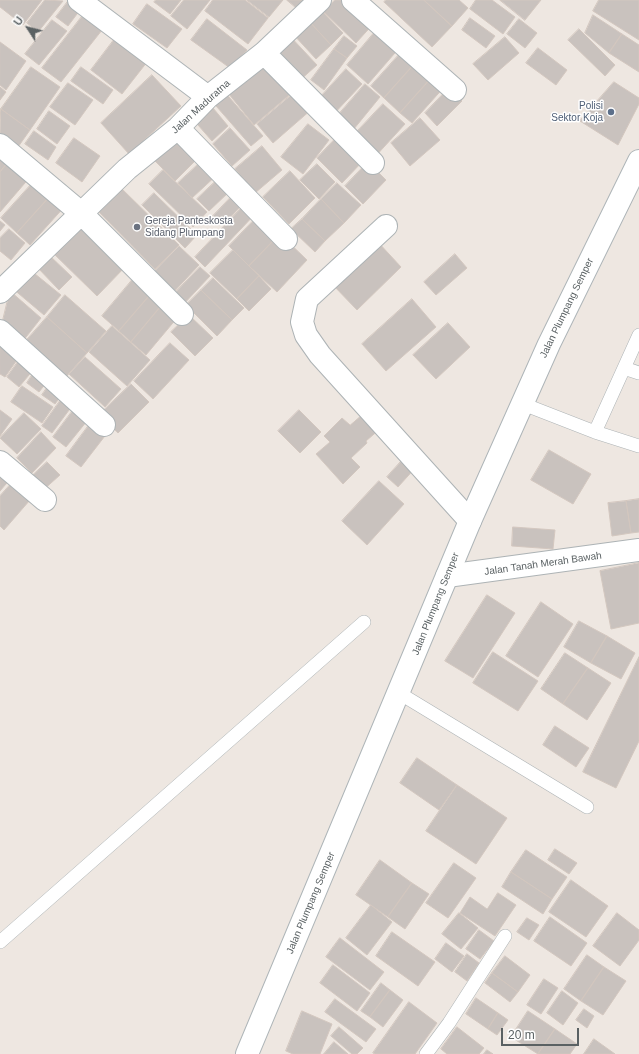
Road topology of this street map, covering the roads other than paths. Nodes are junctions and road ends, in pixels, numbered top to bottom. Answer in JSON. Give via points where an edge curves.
{"nodes":[{"id":1,"x":79,"y":0,"type":"edge"},
{"id":2,"x":320,"y":0,"type":"edge"},
{"id":3,"x":353,"y":0,"type":"edge"},
{"id":4,"x":264,"y":53,"type":"junction"},
{"id":5,"x":455,"y":90,"type":"dead end"},
{"id":6,"x":208,"y":97,"type":"junction"},
{"id":7,"x":178,"y":128,"type":"junction"},
{"id":8,"x":0,"y":145,"type":"edge"},
{"id":9,"x":639,"y":161,"type":"edge"},
{"id":10,"x":373,"y":163,"type":"dead end"},
{"id":11,"x":81,"y":213,"type":"junction"},
{"id":12,"x":386,"y":226,"type":"dead end"},
{"id":13,"x":286,"y":240,"type":"dead end"},
{"id":14,"x":0,"y":292,"type":"edge"},
{"id":15,"x":182,"y":314,"type":"dead end"},
{"id":16,"x":0,"y":331,"type":"edge"},
{"id":17,"x":639,"y":335,"type":"edge"},
{"id":18,"x":624,"y":368,"type":"junction"},
{"id":19,"x":639,"y":373,"type":"edge"},
{"id":20,"x":523,"y":404,"type":"junction"},
{"id":21,"x":104,"y":425,"type":"dead end"},
{"id":22,"x":595,"y":432,"type":"junction"},
{"id":23,"x":639,"y":446,"type":"edge"},
{"id":24,"x":0,"y":462,"type":"edge"},
{"id":25,"x":45,"y":500,"type":"dead end"},
{"id":26,"x":470,"y":522,"type":"junction"},
{"id":27,"x":639,"y":550,"type":"edge"},
{"id":28,"x":447,"y":576,"type":"junction"},
{"id":29,"x":364,"y":622,"type":"dead end"},
{"id":30,"x":399,"y":693,"type":"junction"},
{"id":31,"x":587,"y":807,"type":"dead end"},
{"id":32,"x":505,"y":936,"type":"dead end"},
{"id":33,"x":0,"y":942,"type":"edge"},
{"id":34,"x":247,"y":1054,"type":"edge"},
{"id":35,"x":426,"y":1054,"type":"edge"}],
"edges":[{"from":1,"to":6,"type":"street"},
{"from":2,"to":4,"type":"street","name":"Jalan Maduratna"},
{"from":3,"to":5,"type":"street"},
{"from":4,"to":6,"type":"street","name":"Jalan Maduratna"},
{"from":4,"to":10,"type":"street"},
{"from":6,"to":7,"type":"street","name":"Jalan Maduratna"},
{"from":7,"to":11,"type":"street","name":"Jalan Maduratna","via":[[127,169]]},
{"from":7,"to":13,"type":"street"},
{"from":8,"to":11,"type":"street"},
{"from":9,"to":20,"type":"street","name":"Jalan Plumpang Semper","via":[[549,344]]},
{"from":11,"to":14,"type":"street","name":"Jalan Maduratna"},
{"from":11,"to":15,"type":"street"},
{"from":12,"to":26,"type":"street","via":[[307,299],[302,322],[306,335],[320,355]]},
{"from":16,"to":21,"type":"street"},
{"from":17,"to":18,"type":"lane"},
{"from":18,"to":19,"type":"lane"},
{"from":18,"to":22,"type":"lane"},
{"from":20,"to":22,"type":"lane"},
{"from":20,"to":26,"type":"street","name":"Jalan Plumpang Semper"},
{"from":22,"to":23,"type":"lane"},
{"from":24,"to":25,"type":"street"},
{"from":26,"to":28,"type":"street","name":"Jalan Plumpang Semper"},
{"from":27,"to":28,"type":"street","name":"Jalan Tanah Merah Bawah"},
{"from":28,"to":30,"type":"street","name":"Jalan Plumpang Semper"},
{"from":29,"to":33,"type":"lane"},
{"from":30,"to":31,"type":"lane"},
{"from":30,"to":34,"type":"street","name":"Jalan Plumpang Semper"},
{"from":32,"to":35,"type":"lane"}]}
